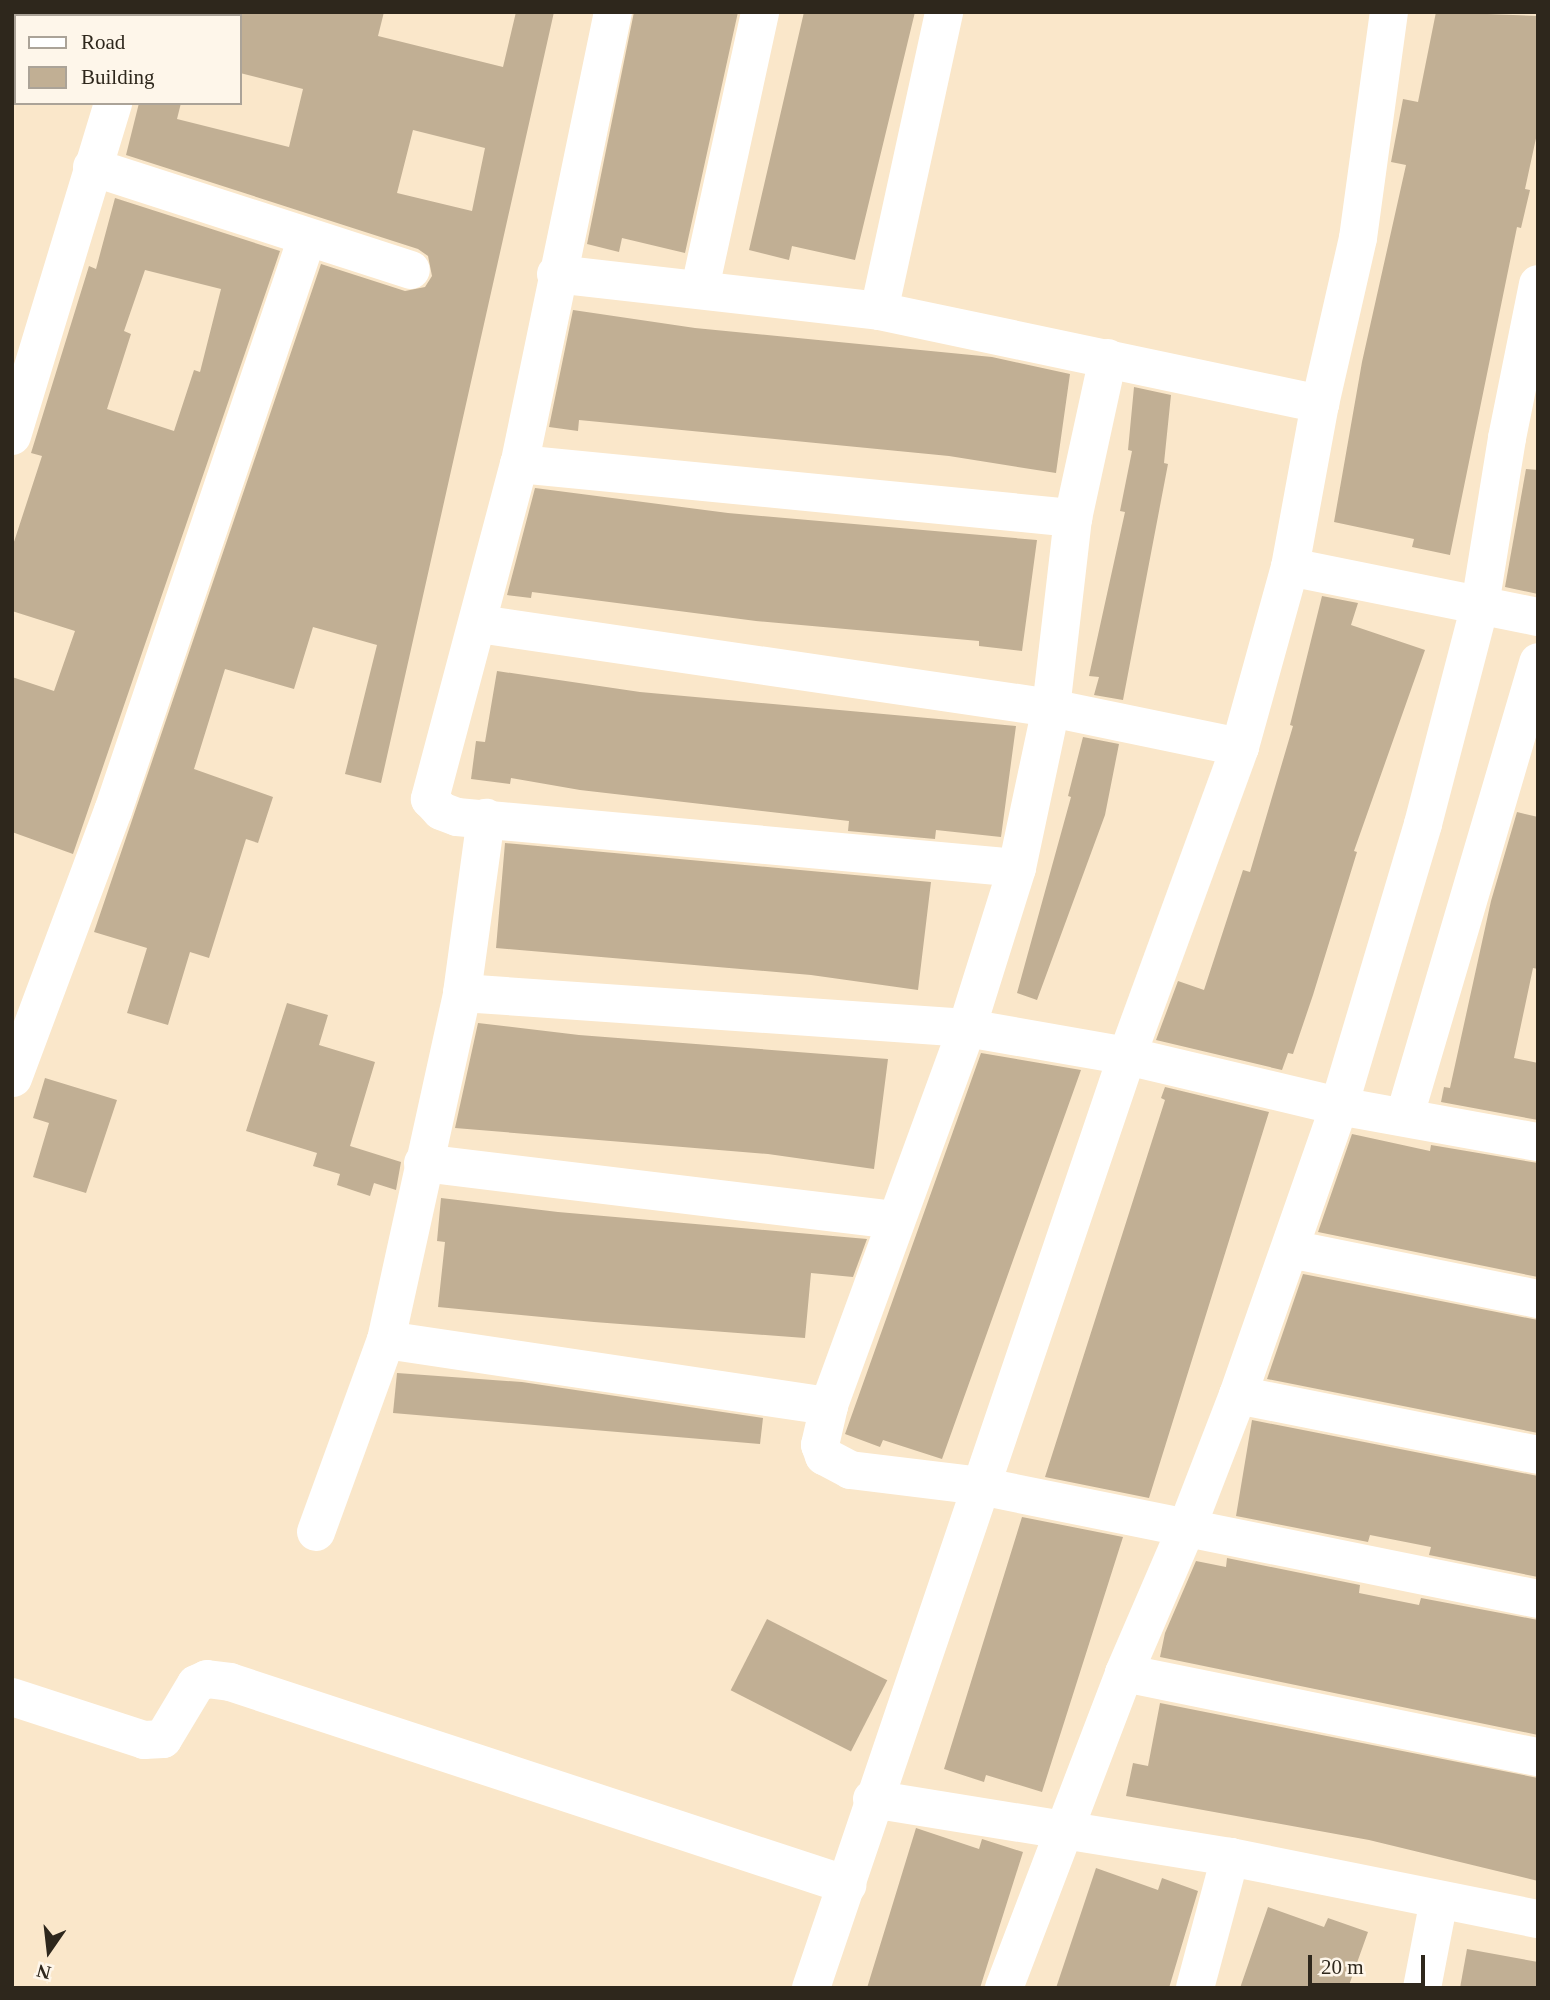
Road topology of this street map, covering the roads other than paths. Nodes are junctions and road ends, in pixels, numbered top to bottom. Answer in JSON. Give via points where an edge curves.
{"nodes":[{"id":1,"x":613,"y":12,"type":"edge"},
{"id":2,"x":760,"y":12,"type":"edge"},
{"id":3,"x":944,"y":12,"type":"edge"},
{"id":4,"x":1378,"y":17,"type":"edge"},
{"id":5,"x":112,"y":105,"type":"edge"},
{"id":6,"x":92,"y":167,"type":"junction"},
{"id":7,"x":307,"y":238,"type":"junction"},
{"id":8,"x":411,"y":270,"type":"dead end"},
{"id":9,"x":556,"y":274,"type":"junction"},
{"id":10,"x":1538,"y":284,"type":"edge"},
{"id":11,"x":700,"y":288,"type":"junction"},
{"id":12,"x":879,"y":312,"type":"junction"},
{"id":13,"x":1108,"y":358,"type":"junction"},
{"id":14,"x":1320,"y":404,"type":"junction"},
{"id":15,"x":12,"y":436,"type":"edge"},
{"id":16,"x":1522,"y":441,"type":"edge"},
{"id":17,"x":519,"y":464,"type":"junction"},
{"id":18,"x":1073,"y":518,"type":"junction"},
{"id":19,"x":1290,"y":567,"type":"junction"},
{"id":20,"x":1480,"y":605,"type":"junction"},
{"id":21,"x":1538,"y":617,"type":"edge"},
{"id":22,"x":479,"y":624,"type":"junction"},
{"id":23,"x":1535,"y":680,"type":"edge"},
{"id":24,"x":1051,"y":708,"type":"junction"},
{"id":25,"x":1240,"y":747,"type":"junction"},
{"id":26,"x":486,"y":818,"type":"junction"},
{"id":27,"x":1017,"y":868,"type":"junction"},
{"id":28,"x":461,"y":993,"type":"junction"},
{"id":29,"x":967,"y":1028,"type":"junction"},
{"id":30,"x":1127,"y":1056,"type":"junction"},
{"id":31,"x":13,"y":1078,"type":"edge"},
{"id":32,"x":12,"y":1087,"type":"edge"},
{"id":33,"x":1339,"y":1106,"type":"junction"},
{"id":34,"x":1405,"y":1115,"type":"junction"},
{"id":35,"x":1538,"y":1142,"type":"edge"},
{"id":36,"x":423,"y":1163,"type":"junction"},
{"id":37,"x":896,"y":1220,"type":"junction"},
{"id":38,"x":1290,"y":1249,"type":"junction"},
{"id":39,"x":1538,"y":1299,"type":"edge"},
{"id":40,"x":386,"y":1339,"type":"junction"},
{"id":41,"x":1238,"y":1395,"type":"junction"},
{"id":42,"x":829,"y":1406,"type":"junction"},
{"id":43,"x":1538,"y":1455,"type":"edge"},
{"id":44,"x":980,"y":1486,"type":"junction"},
{"id":45,"x":1187,"y":1527,"type":"junction"},
{"id":46,"x":316,"y":1532,"type":"dead end"},
{"id":47,"x":1538,"y":1599,"type":"edge"},
{"id":48,"x":1124,"y":1673,"type":"junction"},
{"id":49,"x":12,"y":1697,"type":"edge"},
{"id":50,"x":1538,"y":1757,"type":"edge"},
{"id":51,"x":872,"y":1799,"type":"junction"},
{"id":52,"x":1065,"y":1827,"type":"junction"},
{"id":53,"x":1230,"y":1857,"type":"junction"},
{"id":54,"x":846,"y":1885,"type":"junction"},
{"id":55,"x":1438,"y":1900,"type":"junction"},
{"id":56,"x":1538,"y":1920,"type":"edge"},
{"id":57,"x":811,"y":1988,"type":"edge"},
{"id":58,"x":1004,"y":1988,"type":"edge"},
{"id":59,"x":1195,"y":1988,"type":"edge"},
{"id":60,"x":1423,"y":1988,"type":"edge"}],
"edges":[{"from":1,"to":9,"type":"street"},
{"from":2,"to":11,"type":"street"},
{"from":3,"to":12,"type":"street"},
{"from":4,"to":14,"type":"street","via":[[1358,238]]},
{"from":5,"to":6,"type":"street"},
{"from":6,"to":7,"type":"street"},
{"from":6,"to":15,"type":"street"},
{"from":7,"to":8,"type":"street"},
{"from":7,"to":31,"type":"street","via":[[113,811]]},
{"from":9,"to":11,"type":"street"},
{"from":9,"to":17,"type":"street"},
{"from":10,"to":16,"type":"street"},
{"from":11,"to":12,"type":"street"},
{"from":12,"to":13,"type":"street"},
{"from":13,"to":14,"type":"street"},
{"from":13,"to":18,"type":"street"},
{"from":14,"to":19,"type":"street"},
{"from":16,"to":20,"type":"street"},
{"from":17,"to":18,"type":"street"},
{"from":17,"to":22,"type":"street"},
{"from":18,"to":24,"type":"street"},
{"from":19,"to":20,"type":"street"},
{"from":19,"to":25,"type":"street"},
{"from":20,"to":21,"type":"street"},
{"from":20,"to":33,"type":"street","via":[[1423,824]]},
{"from":22,"to":24,"type":"street"},
{"from":22,"to":26,"type":"street","via":[[430,799],[441,811]]},
{"from":23,"to":34,"type":"street"},
{"from":24,"to":25,"type":"street"},
{"from":24,"to":27,"type":"street"},
{"from":25,"to":30,"type":"street"},
{"from":26,"to":27,"type":"street"},
{"from":26,"to":28,"type":"street"},
{"from":27,"to":29,"type":"street"},
{"from":28,"to":29,"type":"street"},
{"from":28,"to":36,"type":"street"},
{"from":29,"to":30,"type":"street"},
{"from":29,"to":37,"type":"street"},
{"from":30,"to":33,"type":"street"},
{"from":30,"to":44,"type":"street"},
{"from":31,"to":32,"type":"street"},
{"from":33,"to":34,"type":"street"},
{"from":33,"to":38,"type":"street"},
{"from":34,"to":35,"type":"street"},
{"from":36,"to":37,"type":"street"},
{"from":36,"to":40,"type":"street"},
{"from":37,"to":42,"type":"street"},
{"from":38,"to":39,"type":"street"},
{"from":38,"to":41,"type":"street"},
{"from":40,"to":42,"type":"street"},
{"from":40,"to":46,"type":"street"},
{"from":41,"to":43,"type":"street"},
{"from":41,"to":45,"type":"street"},
{"from":42,"to":44,"type":"street","via":[[820,1445],[824,1455],[850,1470]]},
{"from":44,"to":45,"type":"street"},
{"from":44,"to":51,"type":"street"},
{"from":45,"to":47,"type":"street"},
{"from":45,"to":48,"type":"street"},
{"from":48,"to":50,"type":"street"},
{"from":48,"to":52,"type":"street"},
{"from":49,"to":54,"type":"street","via":[[144,1740],[163,1739],[196,1684],[207,1679],[229,1682]]},
{"from":51,"to":52,"type":"street"},
{"from":51,"to":54,"type":"street"},
{"from":52,"to":53,"type":"street"},
{"from":52,"to":58,"type":"street"},
{"from":53,"to":55,"type":"street"},
{"from":53,"to":59,"type":"street"},
{"from":54,"to":57,"type":"street"},
{"from":55,"to":56,"type":"street"},
{"from":55,"to":60,"type":"street"}]}
